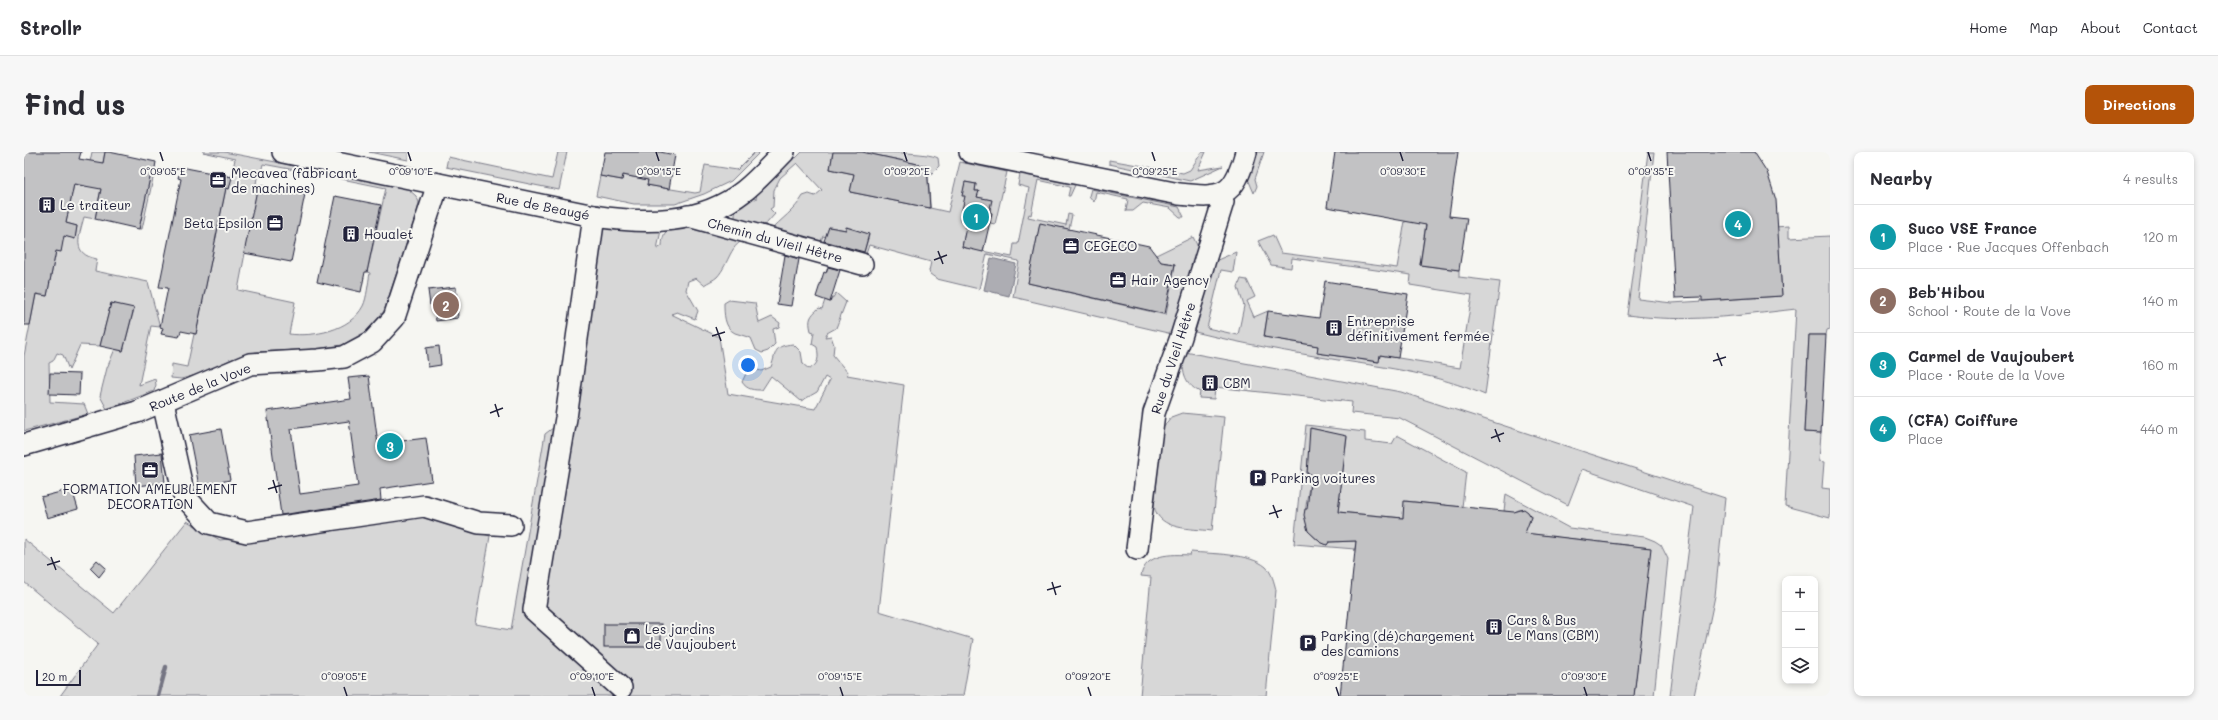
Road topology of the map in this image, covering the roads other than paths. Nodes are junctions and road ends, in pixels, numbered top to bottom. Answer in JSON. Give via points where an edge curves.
{"nodes":[{"id":1,"x":283,"y":152,"type":"edge"},
{"id":2,"x":784,"y":152,"type":"edge"},
{"id":3,"x":970,"y":152,"type":"edge"},
{"id":4,"x":1246,"y":152,"type":"edge"},
{"id":5,"x":438,"y":184,"type":"junction"},
{"id":6,"x":1219,"y":195,"type":"junction"},
{"id":7,"x":594,"y":216,"type":"junction"},
{"id":8,"x":688,"y":216,"type":"junction"},
{"id":9,"x":862,"y":264,"type":"dead end"},
{"id":10,"x":163,"y":402,"type":"junction"},
{"id":11,"x":24,"y":444,"type":"edge"},
{"id":12,"x":511,"y":525,"type":"dead end"},
{"id":13,"x":1137,"y":549,"type":"dead end"},
{"id":14,"x":621,"y":688,"type":"dead end"}],
"edges":[{"from":1,"to":5,"type":"street","name":"Rue de Beaugé"},
{"from":2,"to":8,"type":"street","name":"Rue de Beaugé","via":[[743,192],[713,208]]},
{"from":3,"to":6,"type":"street","via":[[1178,194],[1206,197]]},
{"from":4,"to":6,"type":"street","via":[[1236,182]]},
{"from":5,"to":7,"type":"street","name":"Rue de Beaugé"},
{"from":5,"to":10,"type":"street","name":"Route de la Vove","via":[[394,318],[372,342],[344,357],[250,364]]},
{"from":6,"to":13,"type":"street","name":"Rue du Vieil Hêtre","via":[[1223,202],[1181,337],[1154,413]]},
{"from":7,"to":8,"type":"street","name":"Rue de Beaugé","via":[[646,222]]},
{"from":7,"to":14,"type":"street","via":[[567,411],[534,610]]},
{"from":8,"to":9,"type":"street","name":"Chemin du Vieil Hêtre"},
{"from":10,"to":11,"type":"street","name":"Route de la Vove","via":[[122,417]]},
{"from":10,"to":12,"type":"street","via":[[184,496],[209,523],[247,532],[424,506],[479,523]]}]}
